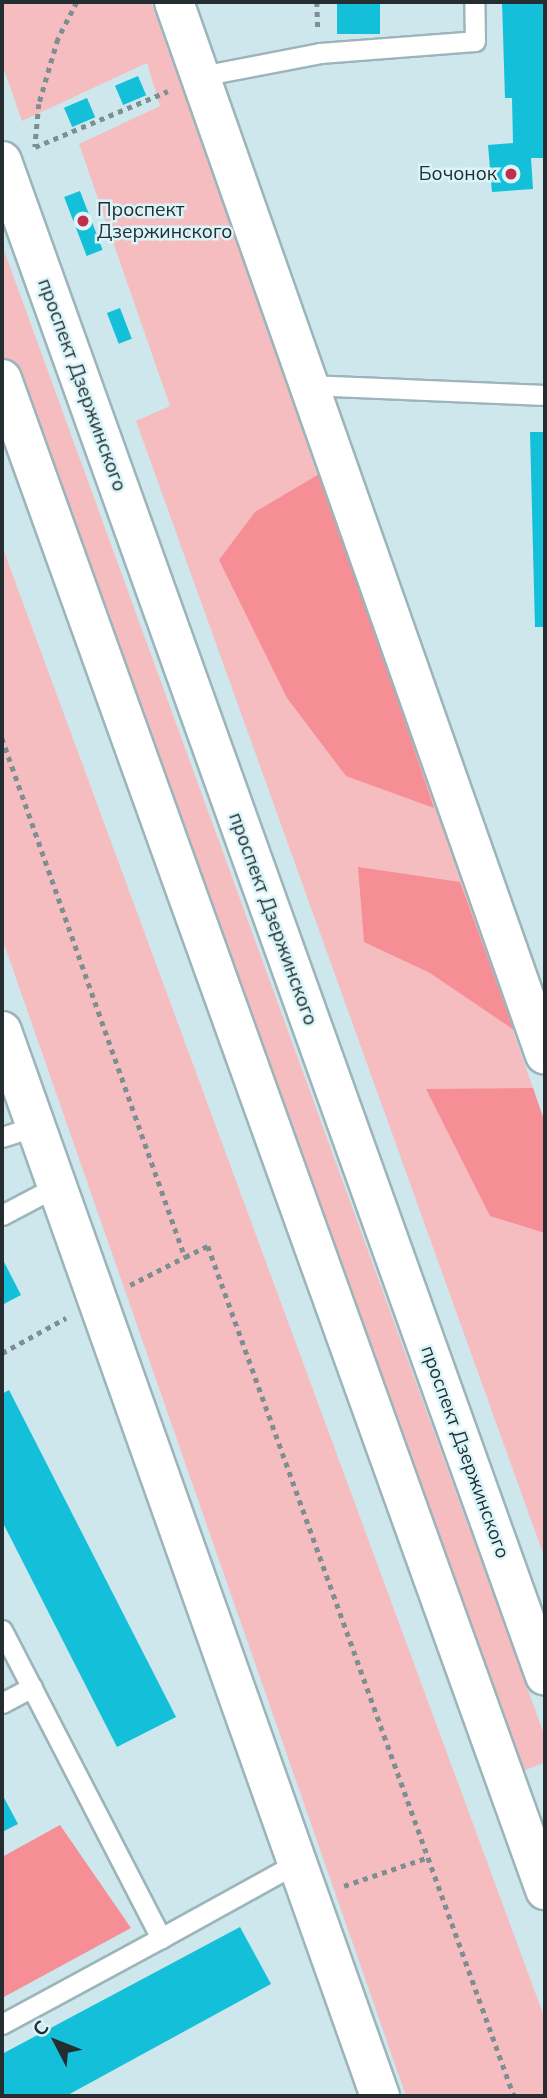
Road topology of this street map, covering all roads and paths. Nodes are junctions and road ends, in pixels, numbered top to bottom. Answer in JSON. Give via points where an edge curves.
{"nodes":[{"id":1,"x":77,"y":2,"type":"edge"},
{"id":2,"x":174,"y":2,"type":"edge"},
{"id":3,"x":474,"y":2,"type":"edge"},
{"id":4,"x":201,"y":76,"type":"junction"},
{"id":5,"x":2,"y":161,"type":"edge"},
{"id":6,"x":2,"y":379,"type":"edge"},
{"id":7,"x":307,"y":385,"type":"junction"},
{"id":8,"x":545,"y":396,"type":"edge"},
{"id":9,"x":2,"y":738,"type":"edge"},
{"id":10,"x":2,"y":1031,"type":"edge"},
{"id":11,"x":545,"y":1055,"type":"edge"},
{"id":12,"x":19,"y":1131,"type":"edge"},
{"id":13,"x":57,"y":1186,"type":"junction"},
{"id":14,"x":2,"y":1214,"type":"edge"},
{"id":15,"x":2,"y":1630,"type":"edge"},
{"id":16,"x":545,"y":1676,"type":"edge"},
{"id":17,"x":32,"y":1687,"type":"junction"},
{"id":18,"x":2,"y":1703,"type":"edge"},
{"id":19,"x":429,"y":1857,"type":"junction"},
{"id":20,"x":304,"y":1880,"type":"junction"},
{"id":21,"x":545,"y":1890,"type":"edge"},
{"id":22,"x":161,"y":1938,"type":"junction"},
{"id":23,"x":2,"y":2024,"type":"edge"},
{"id":24,"x":380,"y":2096,"type":"edge"},
{"id":25,"x":514,"y":2096,"type":"edge"}],
"edges":[{"from":1,"to":4,"type":"path","via":[[58,39],[38,104],[34,148]]},
{"from":2,"to":4,"type":"main road"},
{"from":3,"to":4,"type":"lane","via":[[475,41],[320,53]]},
{"from":4,"to":7,"type":"main road"},
{"from":5,"to":16,"type":"main road","name":"проспект Дзержинского"},
{"from":6,"to":21,"type":"main road"},
{"from":7,"to":8,"type":"lane"},
{"from":7,"to":11,"type":"main road"},
{"from":9,"to":19,"type":"path","via":[[186,1257],[208,1246]]},
{"from":10,"to":12,"type":"main road"},
{"from":12,"to":13,"type":"main road"},
{"from":13,"to":14,"type":"lane"},
{"from":13,"to":20,"type":"main road"},
{"from":15,"to":17,"type":"lane"},
{"from":17,"to":18,"type":"lane"},
{"from":17,"to":22,"type":"lane"},
{"from":19,"to":20,"type":"path"},
{"from":19,"to":25,"type":"path"},
{"from":20,"to":22,"type":"lane"},
{"from":20,"to":24,"type":"main road"},
{"from":22,"to":23,"type":"lane"}]}
